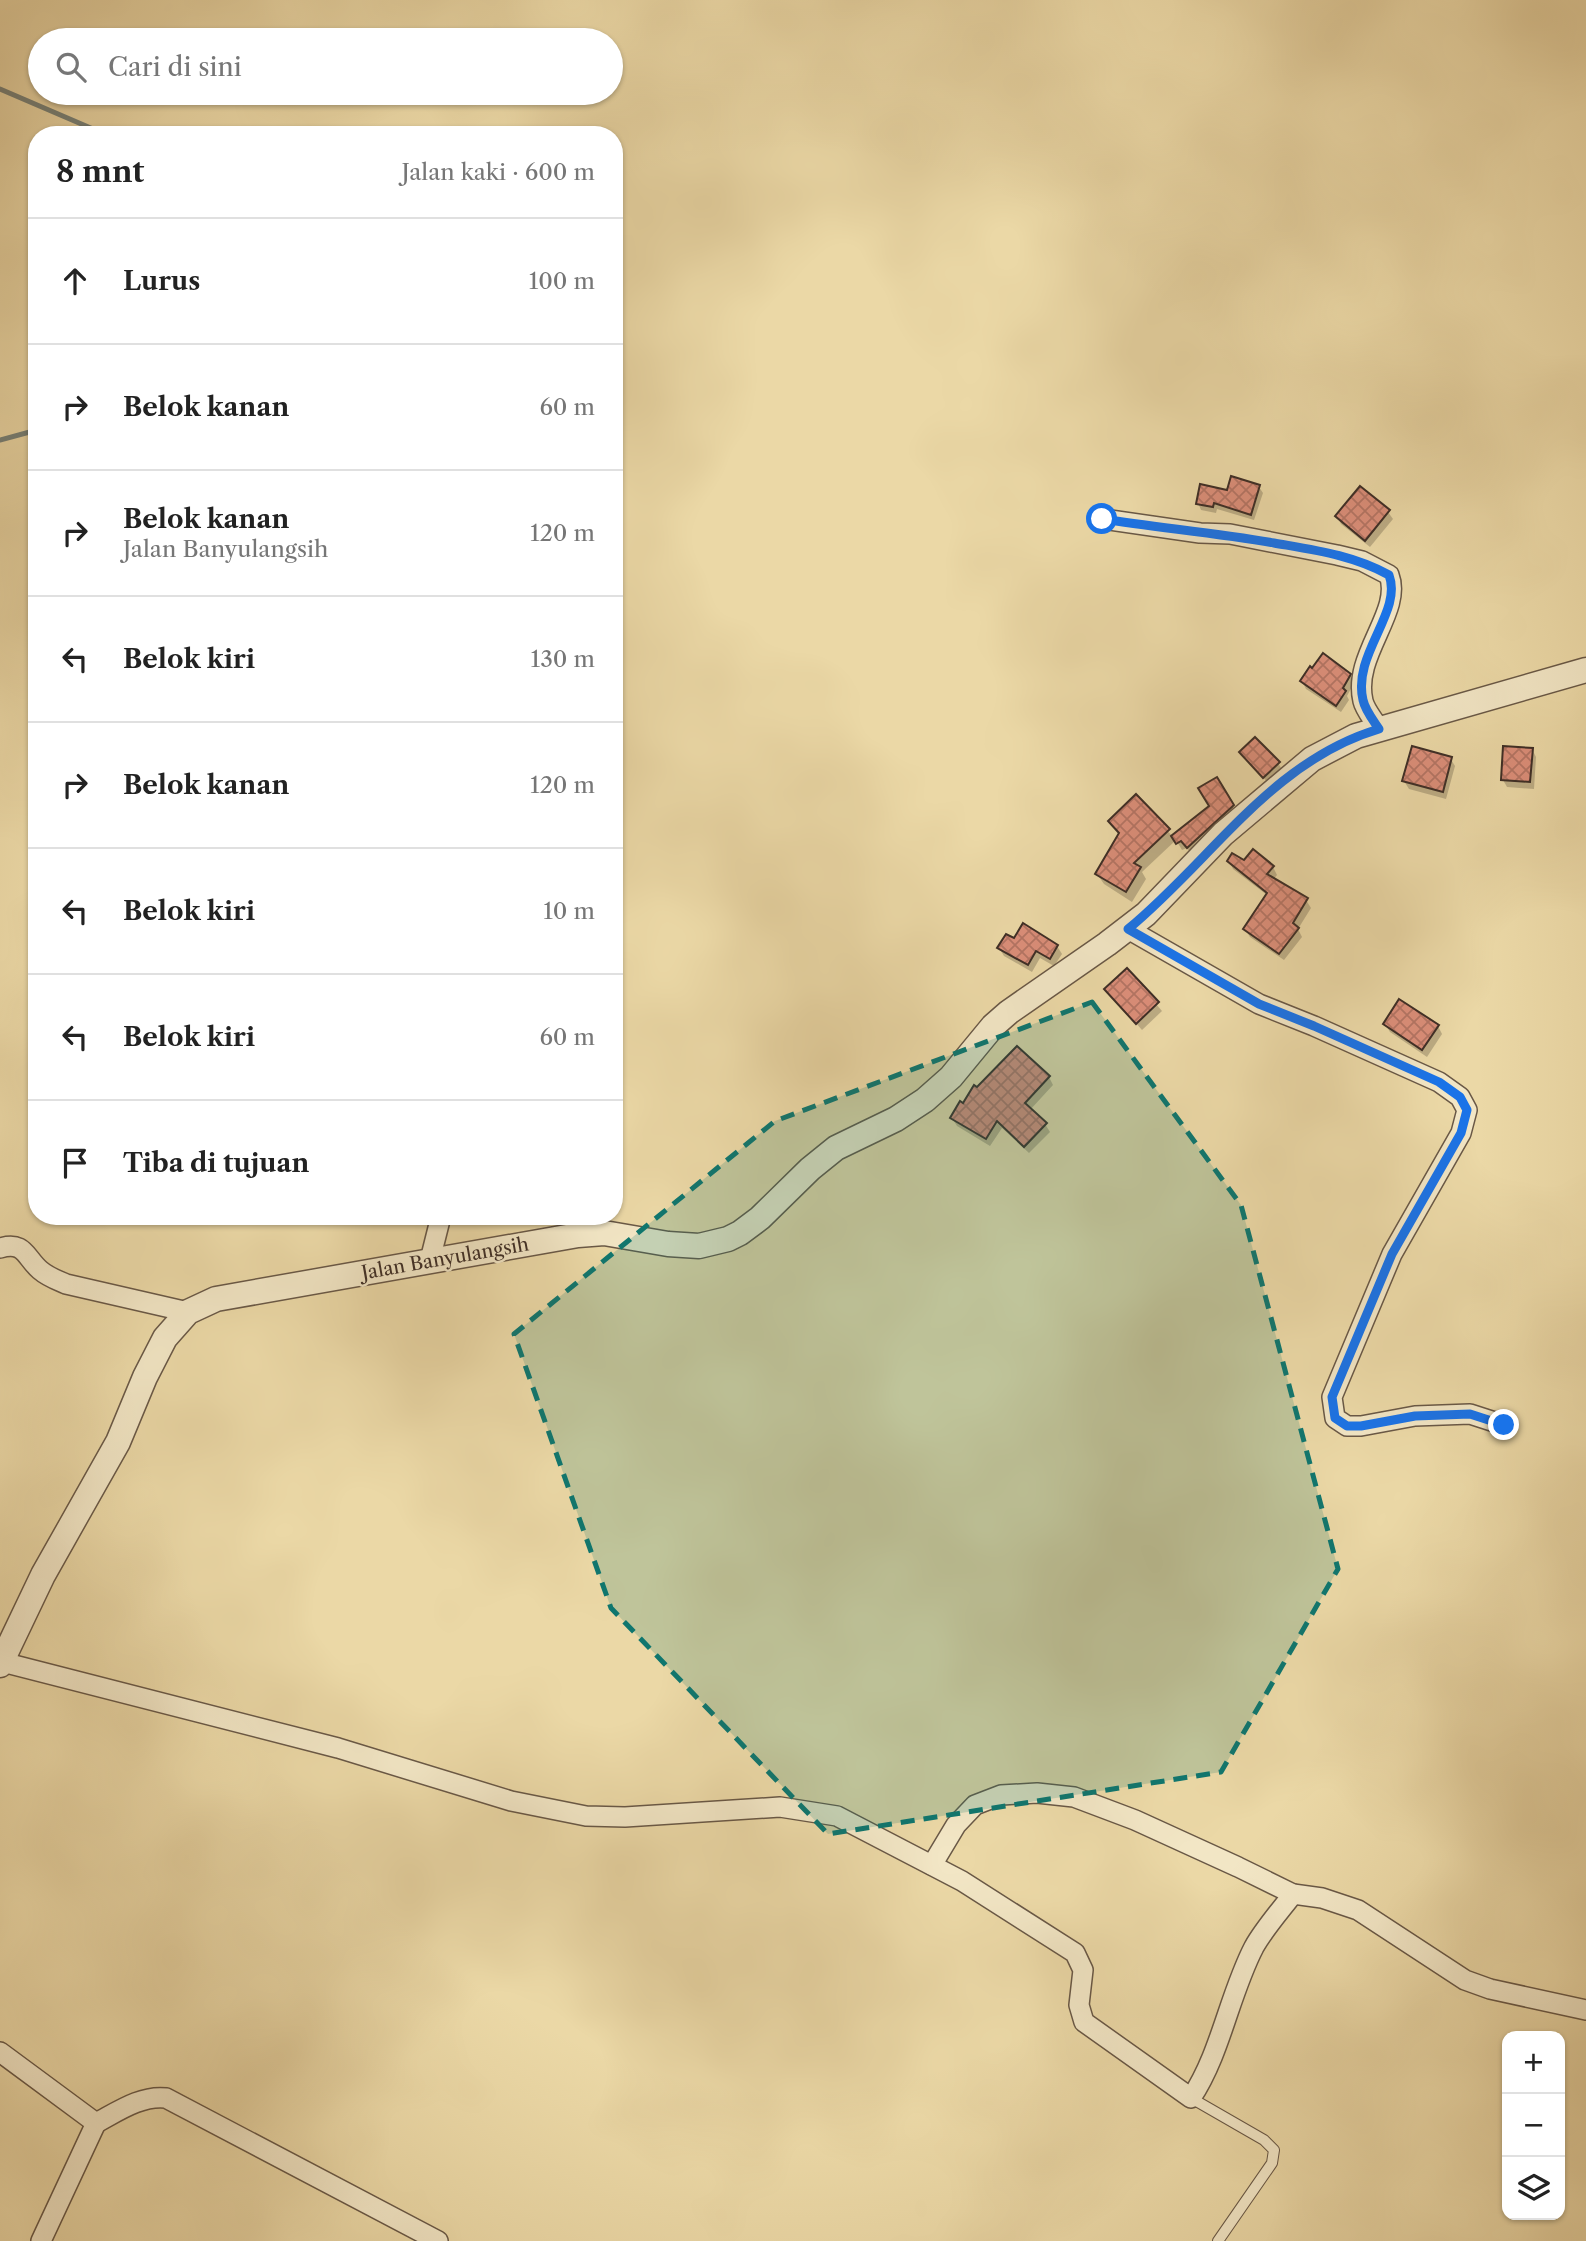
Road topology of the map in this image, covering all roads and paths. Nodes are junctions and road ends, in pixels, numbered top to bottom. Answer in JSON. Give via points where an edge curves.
{"nodes":[{"id":1,"x":1102,"y":519,"type":"dead end"},
{"id":2,"x":1586,"y":670,"type":"edge"},
{"id":3,"x":1379,"y":729,"type":"junction"},
{"id":4,"x":1128,"y":929,"type":"junction"},
{"id":5,"x":439,"y":1225,"type":"edge"},
{"id":6,"x":0,"y":1248,"type":"edge"},
{"id":7,"x":430,"y":1260,"type":"junction"},
{"id":8,"x":188,"y":1312,"type":"junction"},
{"id":9,"x":1504,"y":1425,"type":"dead end"},
{"id":10,"x":1,"y":1663,"type":"edge"},
{"id":11,"x":932,"y":1865,"type":"junction"},
{"id":12,"x":1293,"y":1894,"type":"junction"},
{"id":13,"x":1586,"y":2010,"type":"edge"},
{"id":14,"x":0,"y":2052,"type":"edge"},
{"id":15,"x":1191,"y":2098,"type":"junction"},
{"id":16,"x":96,"y":2123,"type":"junction"},
{"id":17,"x":41,"y":2241,"type":"edge"},
{"id":18,"x":438,"y":2241,"type":"edge"},
{"id":19,"x":1218,"y":2241,"type":"edge"}],
"edges":[{"from":1,"to":3,"type":"street","via":[[1230,534],[1362,561],[1389,575],[1393,585],[1390,601],[1364,665],[1361,685],[1363,704]]},
{"from":2,"to":3,"type":"street","name":"Jalan Banyulangsih"},
{"from":3,"to":4,"type":"street","name":"Jalan Banyulangsih","via":[[1330,748],[1295,771],[1223,834],[1160,902]]},
{"from":4,"to":7,"type":"street","name":"Jalan Banyulangsih","via":[[1009,1012],[925,1100],[836,1148],[750,1227],[728,1239],[699,1246],[604,1233]]},
{"from":4,"to":9,"type":"street","via":[[1259,1004],[1439,1082],[1460,1097],[1467,1110],[1461,1133],[1392,1254],[1332,1397],[1335,1418],[1347,1426],[1470,1414]]},
{"from":5,"to":7,"type":"street"},
{"from":6,"to":8,"type":"street","via":[[21,1248],[47,1276],[66,1284]]},
{"from":7,"to":8,"type":"street","name":"Jalan Banyulangsih","via":[[216,1299]]},
{"from":8,"to":10,"type":"street","name":"Jalan Banyulangsih","via":[[156,1354],[118,1442],[43,1575]]},
{"from":10,"to":11,"type":"street","via":[[338,1748],[511,1801],[586,1816],[780,1807],[837,1815]]},
{"from":11,"to":12,"type":"street","via":[[956,1825],[975,1805],[1001,1795],[1037,1793],[1074,1797],[1135,1820]]},
{"from":11,"to":15,"type":"street","via":[[1075,1953],[1083,1970],[1079,2005],[1084,2022]]},
{"from":12,"to":13,"type":"street","via":[[1358,1910],[1465,1980]]},
{"from":12,"to":15,"type":"street","via":[[1255,1946],[1203,2079]]},
{"from":14,"to":16,"type":"street"},
{"from":15,"to":19,"type":"lane","via":[[1274,2150],[1272,2164]]},
{"from":16,"to":17,"type":"street"},
{"from":16,"to":18,"type":"street","via":[[136,2103],[166,2098]]}]}
